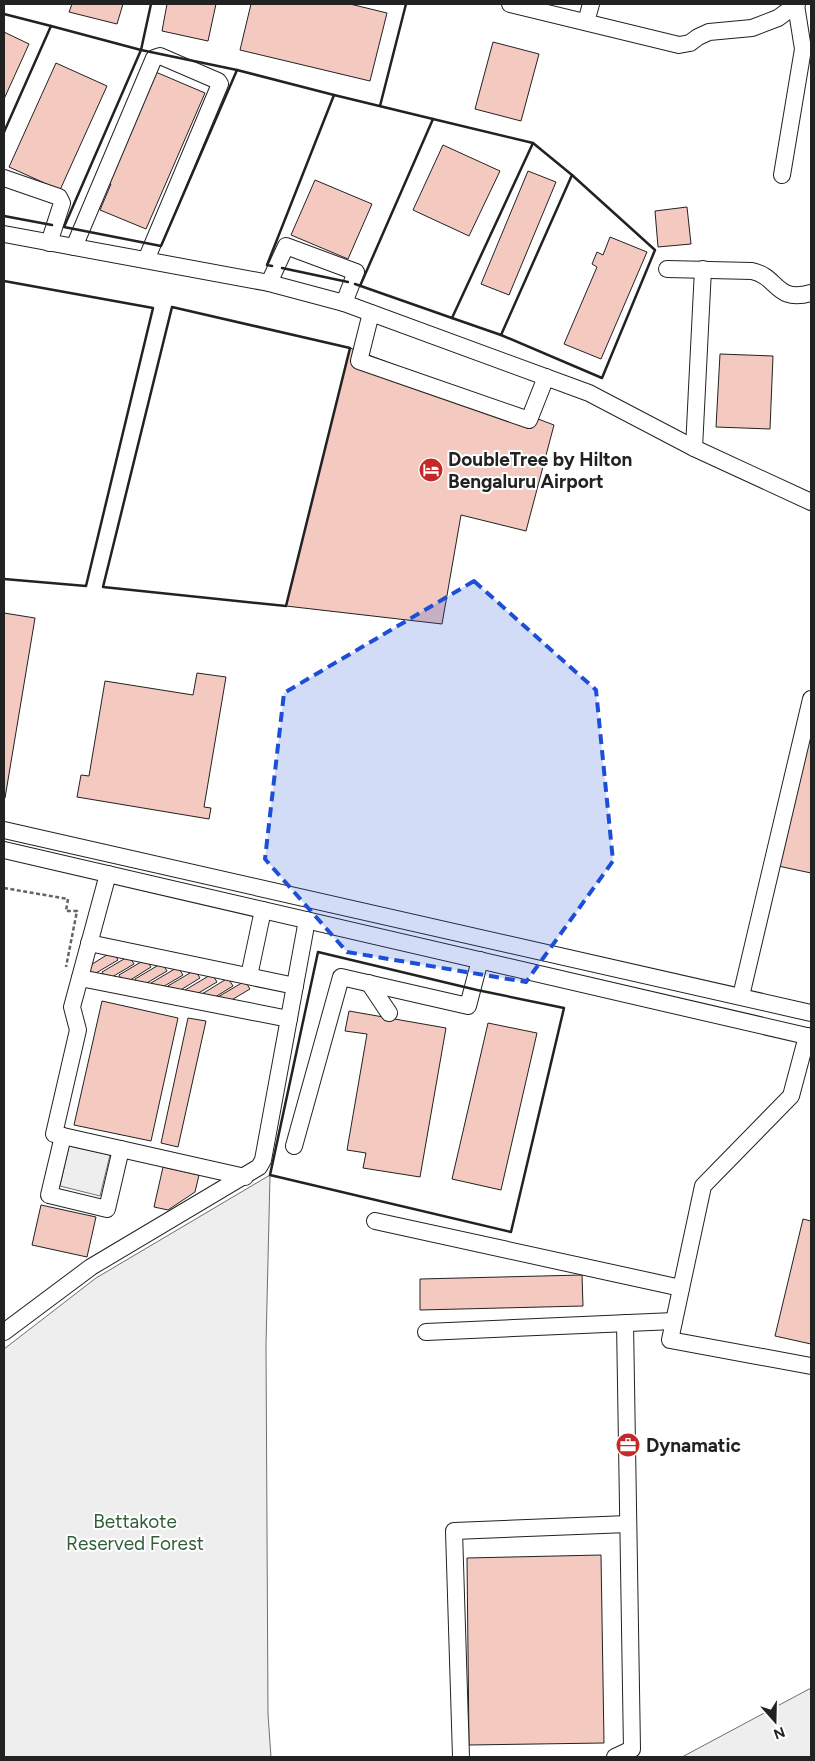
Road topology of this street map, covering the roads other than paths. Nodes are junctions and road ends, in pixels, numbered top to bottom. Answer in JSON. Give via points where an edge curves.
{"nodes":[{"id":1,"x":510,"y":4,"type":"edge"},
{"id":2,"x":591,"y":4,"type":"edge"},
{"id":3,"x":796,"y":4,"type":"edge"},
{"id":4,"x":586,"y":22,"type":"junction"},
{"id":5,"x":782,"y":175,"type":"dead end"},
{"id":6,"x":4,"y":178,"type":"edge"},
{"id":7,"x":4,"y":234,"type":"edge"},
{"id":8,"x":49,"y":243,"type":"junction"},
{"id":9,"x":74,"y":247,"type":"junction"},
{"id":10,"x":146,"y":260,"type":"junction"},
{"id":11,"x":667,"y":269,"type":"dead end"},
{"id":12,"x":703,"y":270,"type":"junction"},
{"id":13,"x":269,"y":283,"type":"junction"},
{"id":14,"x":811,"y":293,"type":"edge"},
{"id":15,"x":344,"y":303,"type":"junction"},
{"id":16,"x":371,"y":313,"type":"junction"},
{"id":17,"x":546,"y":377,"type":"junction"},
{"id":18,"x":694,"y":448,"type":"junction"},
{"id":19,"x":811,"y":502,"type":"edge"},
{"id":20,"x":811,"y":699,"type":"edge"},
{"id":21,"x":4,"y":830,"type":"edge"},
{"id":22,"x":4,"y":850,"type":"edge"},
{"id":23,"x":108,"y":874,"type":"junction"},
{"id":24,"x":263,"y":910,"type":"junction"},
{"id":25,"x":307,"y":920,"type":"junction"},
{"id":26,"x":89,"y":943,"type":"junction"},
{"id":27,"x":480,"y":960,"type":"junction"},
{"id":28,"x":72,"y":975,"type":"junction"},
{"id":29,"x":249,"y":976,"type":"junction"},
{"id":30,"x":369,"y":984,"type":"junction"},
{"id":31,"x":295,"y":986,"type":"junction"},
{"id":32,"x":741,"y":996,"type":"junction"},
{"id":33,"x":389,"y":1013,"type":"dead end"},
{"id":34,"x":811,"y":1013,"type":"edge"},
{"id":35,"x":289,"y":1019,"type":"junction"},
{"id":36,"x":809,"y":1037,"type":"edge"},
{"id":37,"x":63,"y":1136,"type":"junction"},
{"id":38,"x":294,"y":1146,"type":"dead end"},
{"id":39,"x":121,"y":1149,"type":"junction"},
{"id":40,"x":245,"y":1177,"type":"junction"},
{"id":41,"x":375,"y":1221,"type":"dead end"},
{"id":42,"x":681,"y":1288,"type":"junction"},
{"id":43,"x":674,"y":1321,"type":"junction"},
{"id":44,"x":625,"y":1323,"type":"junction"},
{"id":45,"x":4,"y":1332,"type":"edge"},
{"id":46,"x":426,"y":1332,"type":"dead end"},
{"id":47,"x":811,"y":1366,"type":"edge"},
{"id":48,"x":628,"y":1524,"type":"junction"},
{"id":49,"x":461,"y":1757,"type":"edge"},
{"id":50,"x":615,"y":1757,"type":"edge"}],
"edges":[{"from":1,"to":4,"type":"street"},
{"from":2,"to":4,"type":"street"},
{"from":3,"to":4,"type":"street","via":[[778,18],[752,28],[709,32],[690,43],[679,45]]},
{"from":3,"to":5,"type":"street","via":[[803,49]]},
{"from":6,"to":8,"type":"street","via":[[59,197],[62,203]]},
{"from":7,"to":8,"type":"street"},
{"from":8,"to":9,"type":"street"},
{"from":9,"to":10,"type":"street"},
{"from":9,"to":10,"type":"street","via":[[154,58],[160,56],[220,84]]},
{"from":10,"to":13,"type":"street"},
{"from":11,"to":12,"type":"street"},
{"from":12,"to":14,"type":"street","via":[[752,271],[791,296]]},
{"from":12,"to":18,"type":"street"},
{"from":13,"to":15,"type":"street"},
{"from":13,"to":15,"type":"street","via":[[286,246],[356,272]]},
{"from":15,"to":16,"type":"street"},
{"from":16,"to":17,"type":"street"},
{"from":16,"to":17,"type":"street","via":[[359,361],[529,420]]},
{"from":17,"to":18,"type":"street","via":[[589,394]]},
{"from":18,"to":19,"type":"street"},
{"from":20,"to":32,"type":"street"},
{"from":21,"to":32,"type":"street"},
{"from":22,"to":23,"type":"street"},
{"from":23,"to":24,"type":"street"},
{"from":23,"to":26,"type":"street"},
{"from":24,"to":25,"type":"street"},
{"from":24,"to":29,"type":"street"},
{"from":25,"to":27,"type":"street"},
{"from":25,"to":31,"type":"street"},
{"from":26,"to":28,"type":"street"},
{"from":26,"to":29,"type":"street"},
{"from":27,"to":30,"type":"street","via":[[468,1006]]},
{"from":27,"to":36,"type":"street"},
{"from":28,"to":35,"type":"street"},
{"from":28,"to":37,"type":"street","via":[[72,1007],[78,1030],[54,1134]]},
{"from":29,"to":31,"type":"street"},
{"from":30,"to":33,"type":"street"},
{"from":30,"to":38,"type":"street","via":[[341,977]]},
{"from":31,"to":35,"type":"street"},
{"from":32,"to":34,"type":"street"},
{"from":35,"to":40,"type":"street","via":[[263,1160],[260,1167]]},
{"from":36,"to":42,"type":"street","via":[[791,1096],[703,1186]]},
{"from":37,"to":39,"type":"street"},
{"from":37,"to":39,"type":"street","via":[[49,1195],[107,1209]]},
{"from":39,"to":40,"type":"street"},
{"from":40,"to":45,"type":"street","via":[[91,1267]]},
{"from":41,"to":42,"type":"street"},
{"from":42,"to":43,"type":"street"},
{"from":43,"to":44,"type":"street"},
{"from":43,"to":47,"type":"street","via":[[670,1340]]},
{"from":44,"to":46,"type":"street"},
{"from":44,"to":48,"type":"street"},
{"from":48,"to":49,"type":"street","via":[[454,1531]]},
{"from":48,"to":50,"type":"street","via":[[632,1749]]}]}
